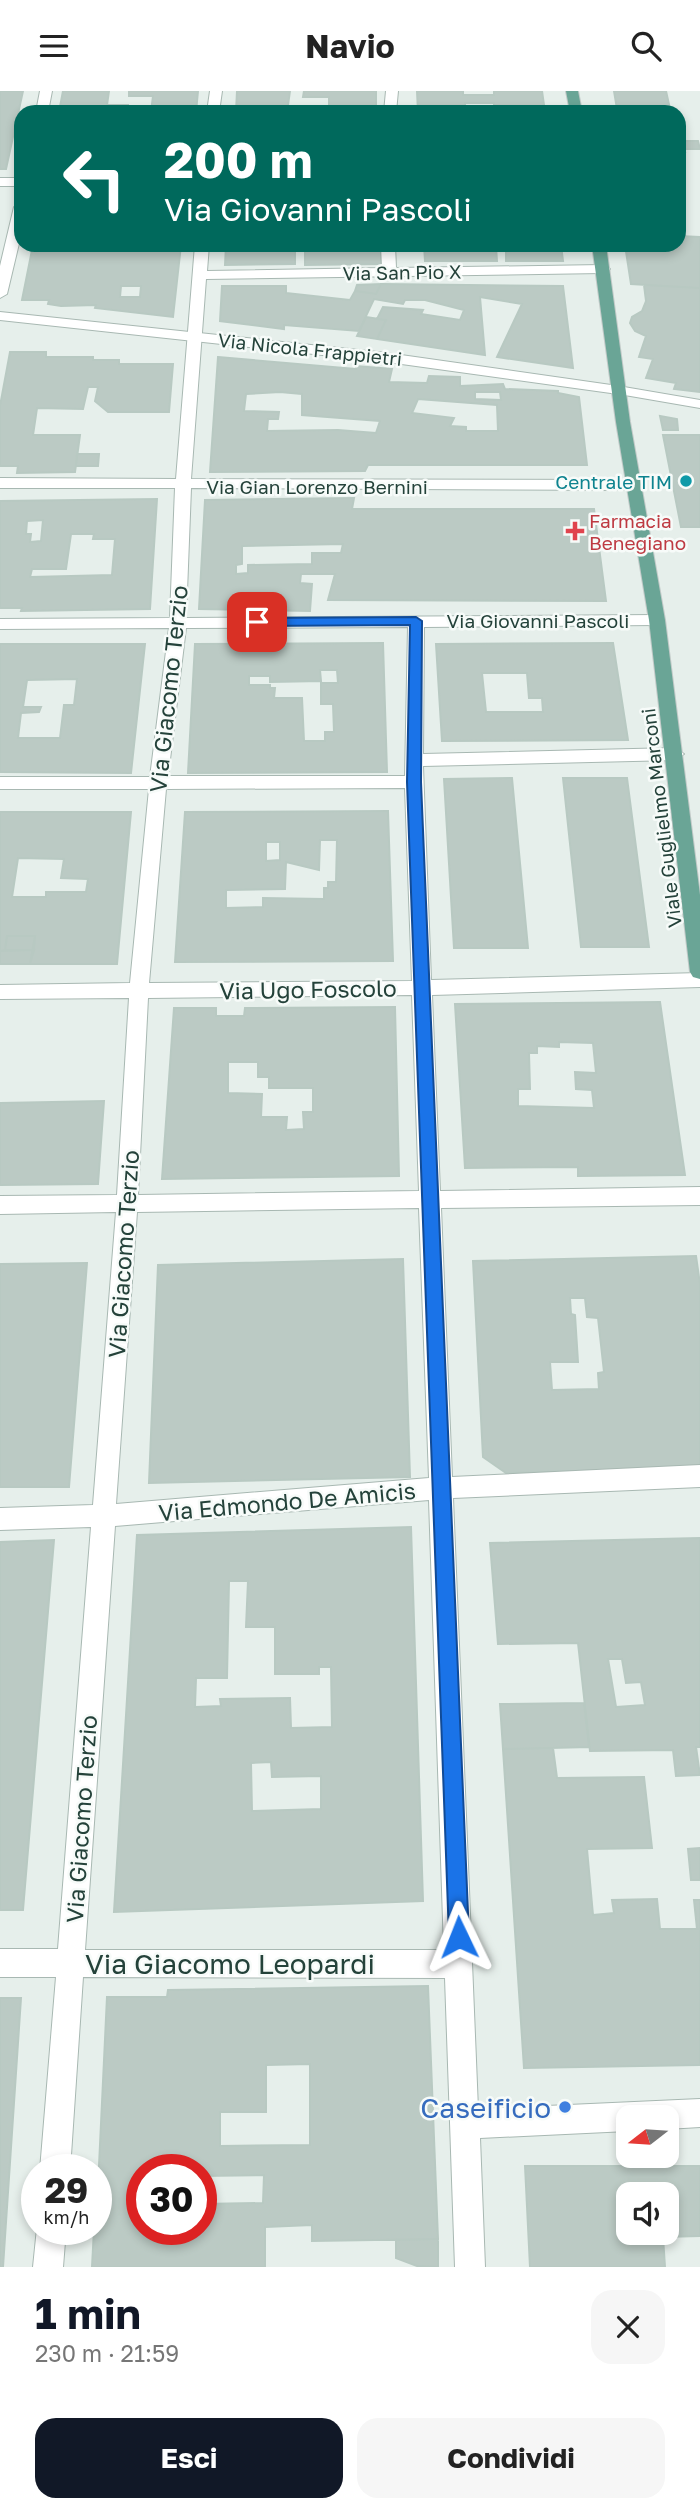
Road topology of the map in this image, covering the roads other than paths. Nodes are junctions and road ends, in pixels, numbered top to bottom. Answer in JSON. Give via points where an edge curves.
{"nodes":[{"id":1,"x":14,"y":236,"type":"edge"},
{"id":2,"x":202,"y":252,"type":"edge"},
{"id":3,"x":388,"y":252,"type":"edge"},
{"id":4,"x":600,"y":252,"type":"edge"},
{"id":5,"x":603,"y":269,"type":"junction"},
{"id":6,"x":389,"y":273,"type":"junction"},
{"id":7,"x":202,"y":275,"type":"junction"},
{"id":8,"x":0,"y":294,"type":"edge"},
{"id":9,"x":0,"y":316,"type":"edge"},
{"id":10,"x":193,"y":338,"type":"junction"},
{"id":11,"x":618,"y":390,"type":"junction"},
{"id":12,"x":700,"y":404,"type":"edge"},
{"id":13,"x":0,"y":483,"type":"edge"},
{"id":14,"x":634,"y":485,"type":"junction"},
{"id":15,"x":184,"y":486,"type":"junction"},
{"id":16,"x":657,"y":620,"type":"junction"},
{"id":17,"x":416,"y":621,"type":"junction"},
{"id":18,"x":178,"y":623,"type":"junction"},
{"id":19,"x":0,"y":624,"type":"edge"},
{"id":20,"x":675,"y":754,"type":"junction"},
{"id":21,"x":415,"y":771,"type":"junction"},
{"id":22,"x":0,"y":783,"type":"edge"},
{"id":23,"x":158,"y":783,"type":"junction"},
{"id":24,"x":700,"y":972,"type":"edge"},
{"id":25,"x":700,"y":980,"type":"edge"},
{"id":26,"x":422,"y":988,"type":"junction"},
{"id":27,"x":139,"y":991,"type":"junction"},
{"id":28,"x":0,"y":992,"type":"edge"},
{"id":29,"x":700,"y":1196,"type":"edge"},
{"id":30,"x":430,"y":1197,"type":"junction"},
{"id":31,"x":127,"y":1202,"type":"junction"},
{"id":32,"x":0,"y":1205,"type":"edge"},
{"id":33,"x":700,"y":1476,"type":"edge"},
{"id":34,"x":442,"y":1488,"type":"junction"},
{"id":35,"x":103,"y":1516,"type":"junction"},
{"id":36,"x":0,"y":1519,"type":"edge"},
{"id":37,"x":71,"y":1962,"type":"junction"},
{"id":38,"x":0,"y":1963,"type":"edge"},
{"id":39,"x":460,"y":1964,"type":"junction"},
{"id":40,"x":700,"y":2113,"type":"edge"},
{"id":41,"x":464,"y":2124,"type":"junction"},
{"id":42,"x":56,"y":2154,"type":"edge"},
{"id":43,"x":50,"y":2245,"type":"edge"},
{"id":44,"x":48,"y":2267,"type":"edge"},
{"id":45,"x":470,"y":2267,"type":"edge"}],
"edges":[{"from":1,"to":8,"type":"street"},
{"from":2,"to":7,"type":"street","name":"Via Giacomo Terzio"},
{"from":3,"to":6,"type":"street"},
{"from":4,"to":5,"type":"main road","name":"Viale Guglielmo Marconi"},
{"from":5,"to":6,"type":"street","name":"Via San Pio X"},
{"from":5,"to":11,"type":"main road","name":"Viale Guglielmo Marconi"},
{"from":6,"to":7,"type":"street","name":"Via San Pio X"},
{"from":7,"to":10,"type":"street","name":"Via Giacomo Terzio"},
{"from":9,"to":10,"type":"street","name":"Via Nicola Frappietri"},
{"from":10,"to":11,"type":"street","name":"Via Nicola Frappietri","via":[[378,355]]},
{"from":10,"to":15,"type":"street","name":"Via Giacomo Terzio"},
{"from":11,"to":12,"type":"street","name":"Via Nicola Frappietri"},
{"from":11,"to":14,"type":"main road","name":"Viale Guglielmo Marconi"},
{"from":13,"to":15,"type":"street","name":"Via Gian Lorenzo Bernini"},
{"from":14,"to":15,"type":"street","name":"Via Gian Lorenzo Bernini"},
{"from":14,"to":16,"type":"main road","name":"Viale Guglielmo Marconi"},
{"from":15,"to":18,"type":"street","name":"Via Giacomo Terzio"},
{"from":16,"to":17,"type":"street","name":"Via Giovanni Pascoli"},
{"from":16,"to":20,"type":"main road","name":"Viale Guglielmo Marconi"},
{"from":17,"to":18,"type":"street","name":"Via Giovanni Pascoli"},
{"from":17,"to":21,"type":"street"},
{"from":18,"to":19,"type":"street","name":"Via Giovanni Pascoli"},
{"from":18,"to":23,"type":"street","name":"Via Giacomo Terzio"},
{"from":20,"to":21,"type":"street"},
{"from":20,"to":24,"type":"main road","name":"Viale Guglielmo Marconi"},
{"from":21,"to":23,"type":"street"},
{"from":21,"to":26,"type":"street"},
{"from":22,"to":23,"type":"street"},
{"from":23,"to":27,"type":"street","name":"Via Giacomo Terzio"},
{"from":25,"to":26,"type":"street","name":"Via Ugo Foscolo"},
{"from":26,"to":27,"type":"street","name":"Via Ugo Foscolo"},
{"from":26,"to":30,"type":"street"},
{"from":27,"to":28,"type":"street","name":"Via Ugo Foscolo"},
{"from":27,"to":31,"type":"street","name":"Via Giacomo Terzio"},
{"from":29,"to":30,"type":"street"},
{"from":30,"to":31,"type":"street"},
{"from":30,"to":34,"type":"street"},
{"from":31,"to":32,"type":"street"},
{"from":31,"to":35,"type":"street","name":"Via Giacomo Terzio"},
{"from":33,"to":34,"type":"street","name":"Via Edmondo De Amicis"},
{"from":34,"to":35,"type":"street","name":"Via Edmondo De Amicis"},
{"from":34,"to":39,"type":"street"},
{"from":35,"to":36,"type":"street","name":"Via Edmondo De Amicis"},
{"from":35,"to":37,"type":"street","name":"Via Giacomo Terzio"},
{"from":37,"to":38,"type":"street","name":"Via Giacomo Leopardi"},
{"from":37,"to":39,"type":"street","name":"Via Giacomo Leopardi"},
{"from":37,"to":42,"type":"street","name":"Via Giacomo Terzio"},
{"from":39,"to":41,"type":"street"},
{"from":40,"to":41,"type":"street"},
{"from":41,"to":45,"type":"street"},
{"from":43,"to":44,"type":"street"}]}
